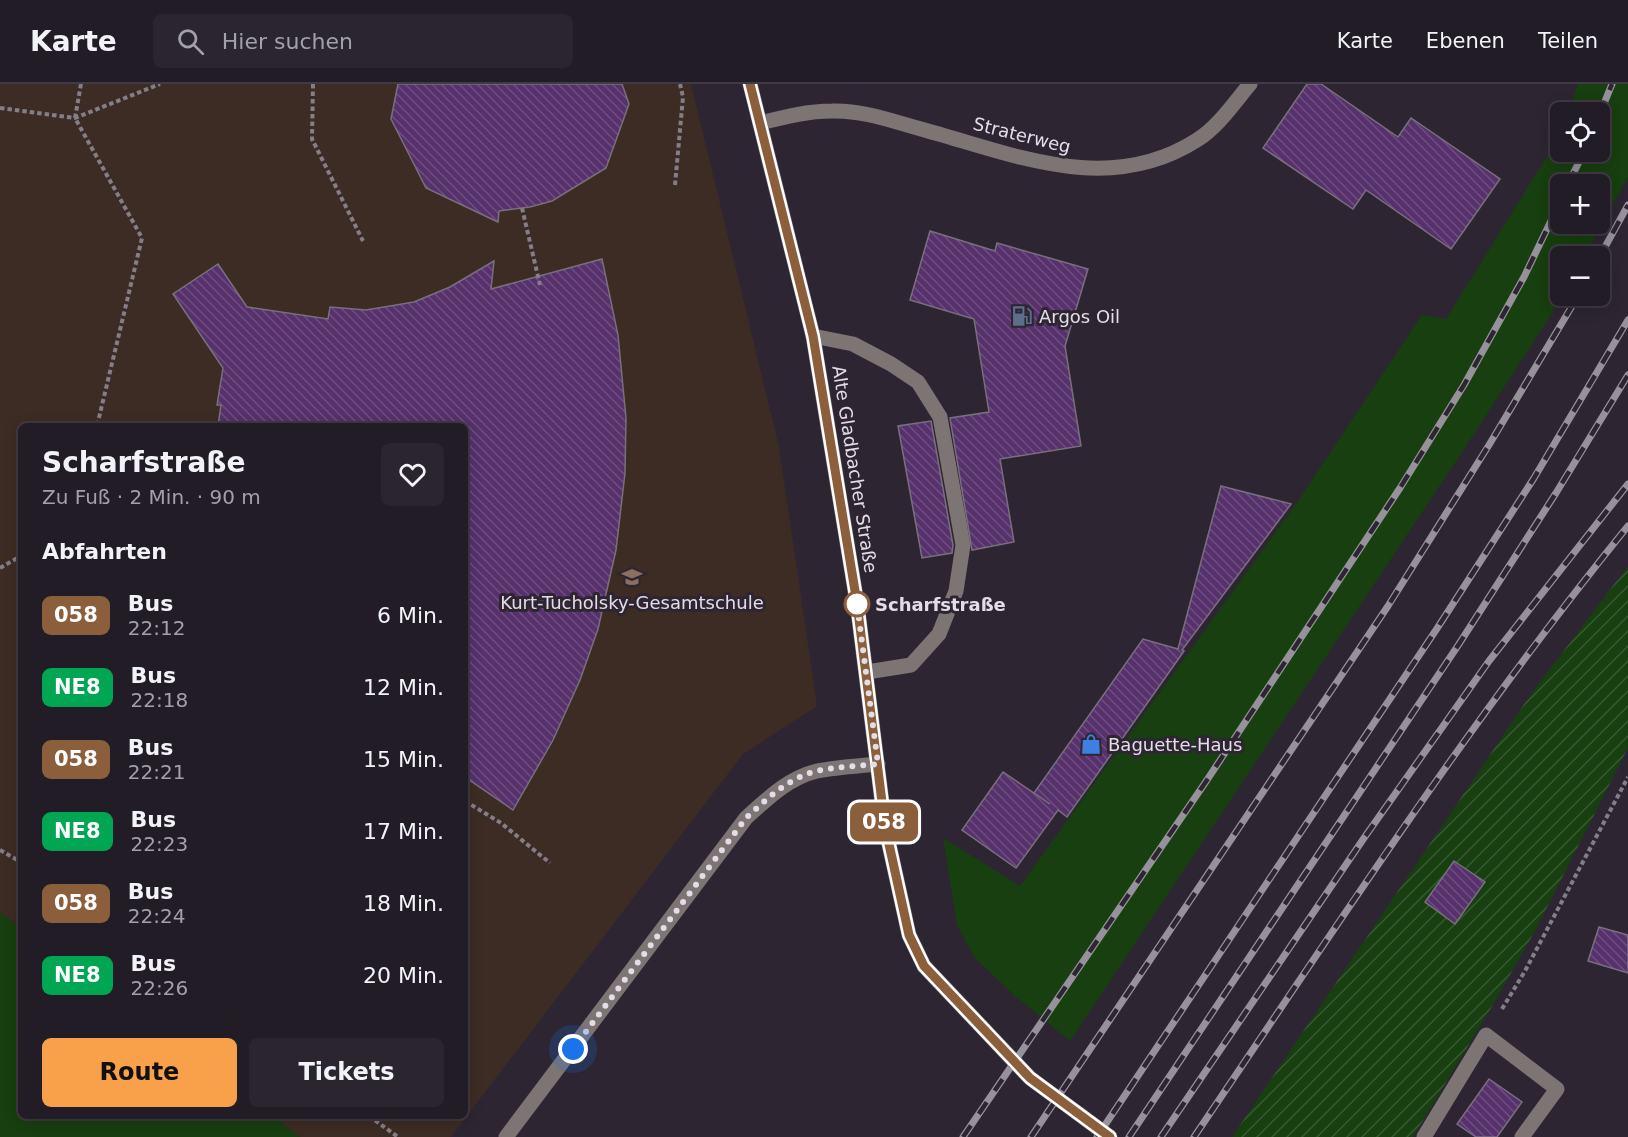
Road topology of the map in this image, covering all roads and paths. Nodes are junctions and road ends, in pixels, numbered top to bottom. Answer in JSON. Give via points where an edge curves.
{"nodes":[{"id":1,"x":81,"y":84,"type":"edge"},
{"id":2,"x":160,"y":84,"type":"edge"},
{"id":3,"x":313,"y":84,"type":"edge"},
{"id":4,"x":680,"y":84,"type":"edge"},
{"id":5,"x":750,"y":84,"type":"edge"},
{"id":6,"x":1250,"y":84,"type":"edge"},
{"id":7,"x":0,"y":108,"type":"edge"},
{"id":8,"x":75,"y":118,"type":"junction"},
{"id":9,"x":760,"y":123,"type":"junction"},
{"id":10,"x":675,"y":185,"type":"dead end"},
{"id":11,"x":522,"y":208,"type":"dead end"},
{"id":12,"x":363,"y":241,"type":"dead end"},
{"id":13,"x":540,"y":285,"type":"dead end"},
{"id":14,"x":813,"y":336,"type":"junction"},
{"id":15,"x":98,"y":423,"type":"edge"},
{"id":16,"x":18,"y":557,"type":"edge"},
{"id":17,"x":0,"y":568,"type":"edge"},
{"id":18,"x":867,"y":672,"type":"junction"},
{"id":19,"x":878,"y":764,"type":"junction"},
{"id":20,"x":1628,"y":777,"type":"edge"},
{"id":21,"x":468,"y":803,"type":"edge"},
{"id":22,"x":0,"y":850,"type":"edge"},
{"id":23,"x":18,"y":860,"type":"edge"},
{"id":24,"x":550,"y":863,"type":"dead end"},
{"id":25,"x":1486,"y":1035,"type":"junction"},
{"id":26,"x":373,"y":1119,"type":"edge"},
{"id":27,"x":398,"y":1137,"type":"edge"},
{"id":28,"x":506,"y":1137,"type":"edge"},
{"id":29,"x":1110,"y":1137,"type":"edge"},
{"id":30,"x":1424,"y":1137,"type":"edge"},
{"id":31,"x":1522,"y":1137,"type":"edge"}],
"edges":[{"from":1,"to":8,"type":"path"},
{"from":2,"to":8,"type":"path"},
{"from":3,"to":12,"type":"path","via":[[312,139]]},
{"from":4,"to":10,"type":"path","via":[[683,97]]},
{"from":5,"to":9,"type":"street","name":"Alte Gladbacher Straße"},
{"from":6,"to":9,"type":"street","name":"Straterweg","via":[[1199,139],[1137,166],[1102,170],[1034,160],[872,115],[802,113]]},
{"from":7,"to":8,"type":"path"},
{"from":8,"to":15,"type":"path","via":[[142,238]]},
{"from":9,"to":14,"type":"street","name":"Alte Gladbacher Straße"},
{"from":11,"to":13,"type":"path"},
{"from":14,"to":18,"type":"street","name":"Alte Gladbacher Straße"},
{"from":14,"to":18,"type":"street","via":[[853,344],[918,382],[940,417],[963,545],[956,591],[939,634],[910,665]]},
{"from":16,"to":17,"type":"path"},
{"from":18,"to":19,"type":"street","name":"Alte Gladbacher Straße"},
{"from":19,"to":28,"type":"street","via":[[816,771],[775,792],[746,818]]},
{"from":19,"to":29,"type":"street","name":"Alte Gladbacher Straße","via":[[885,826],[909,935],[924,966],[1030,1078]]},
{"from":20,"to":25,"type":"path","via":[[1525,971]]},
{"from":21,"to":24,"type":"path","via":[[501,823]]},
{"from":22,"to":23,"type":"path"},
{"from":25,"to":30,"type":"street"},
{"from":25,"to":31,"type":"street","via":[[1557,1089]]},
{"from":26,"to":27,"type":"path"}]}
